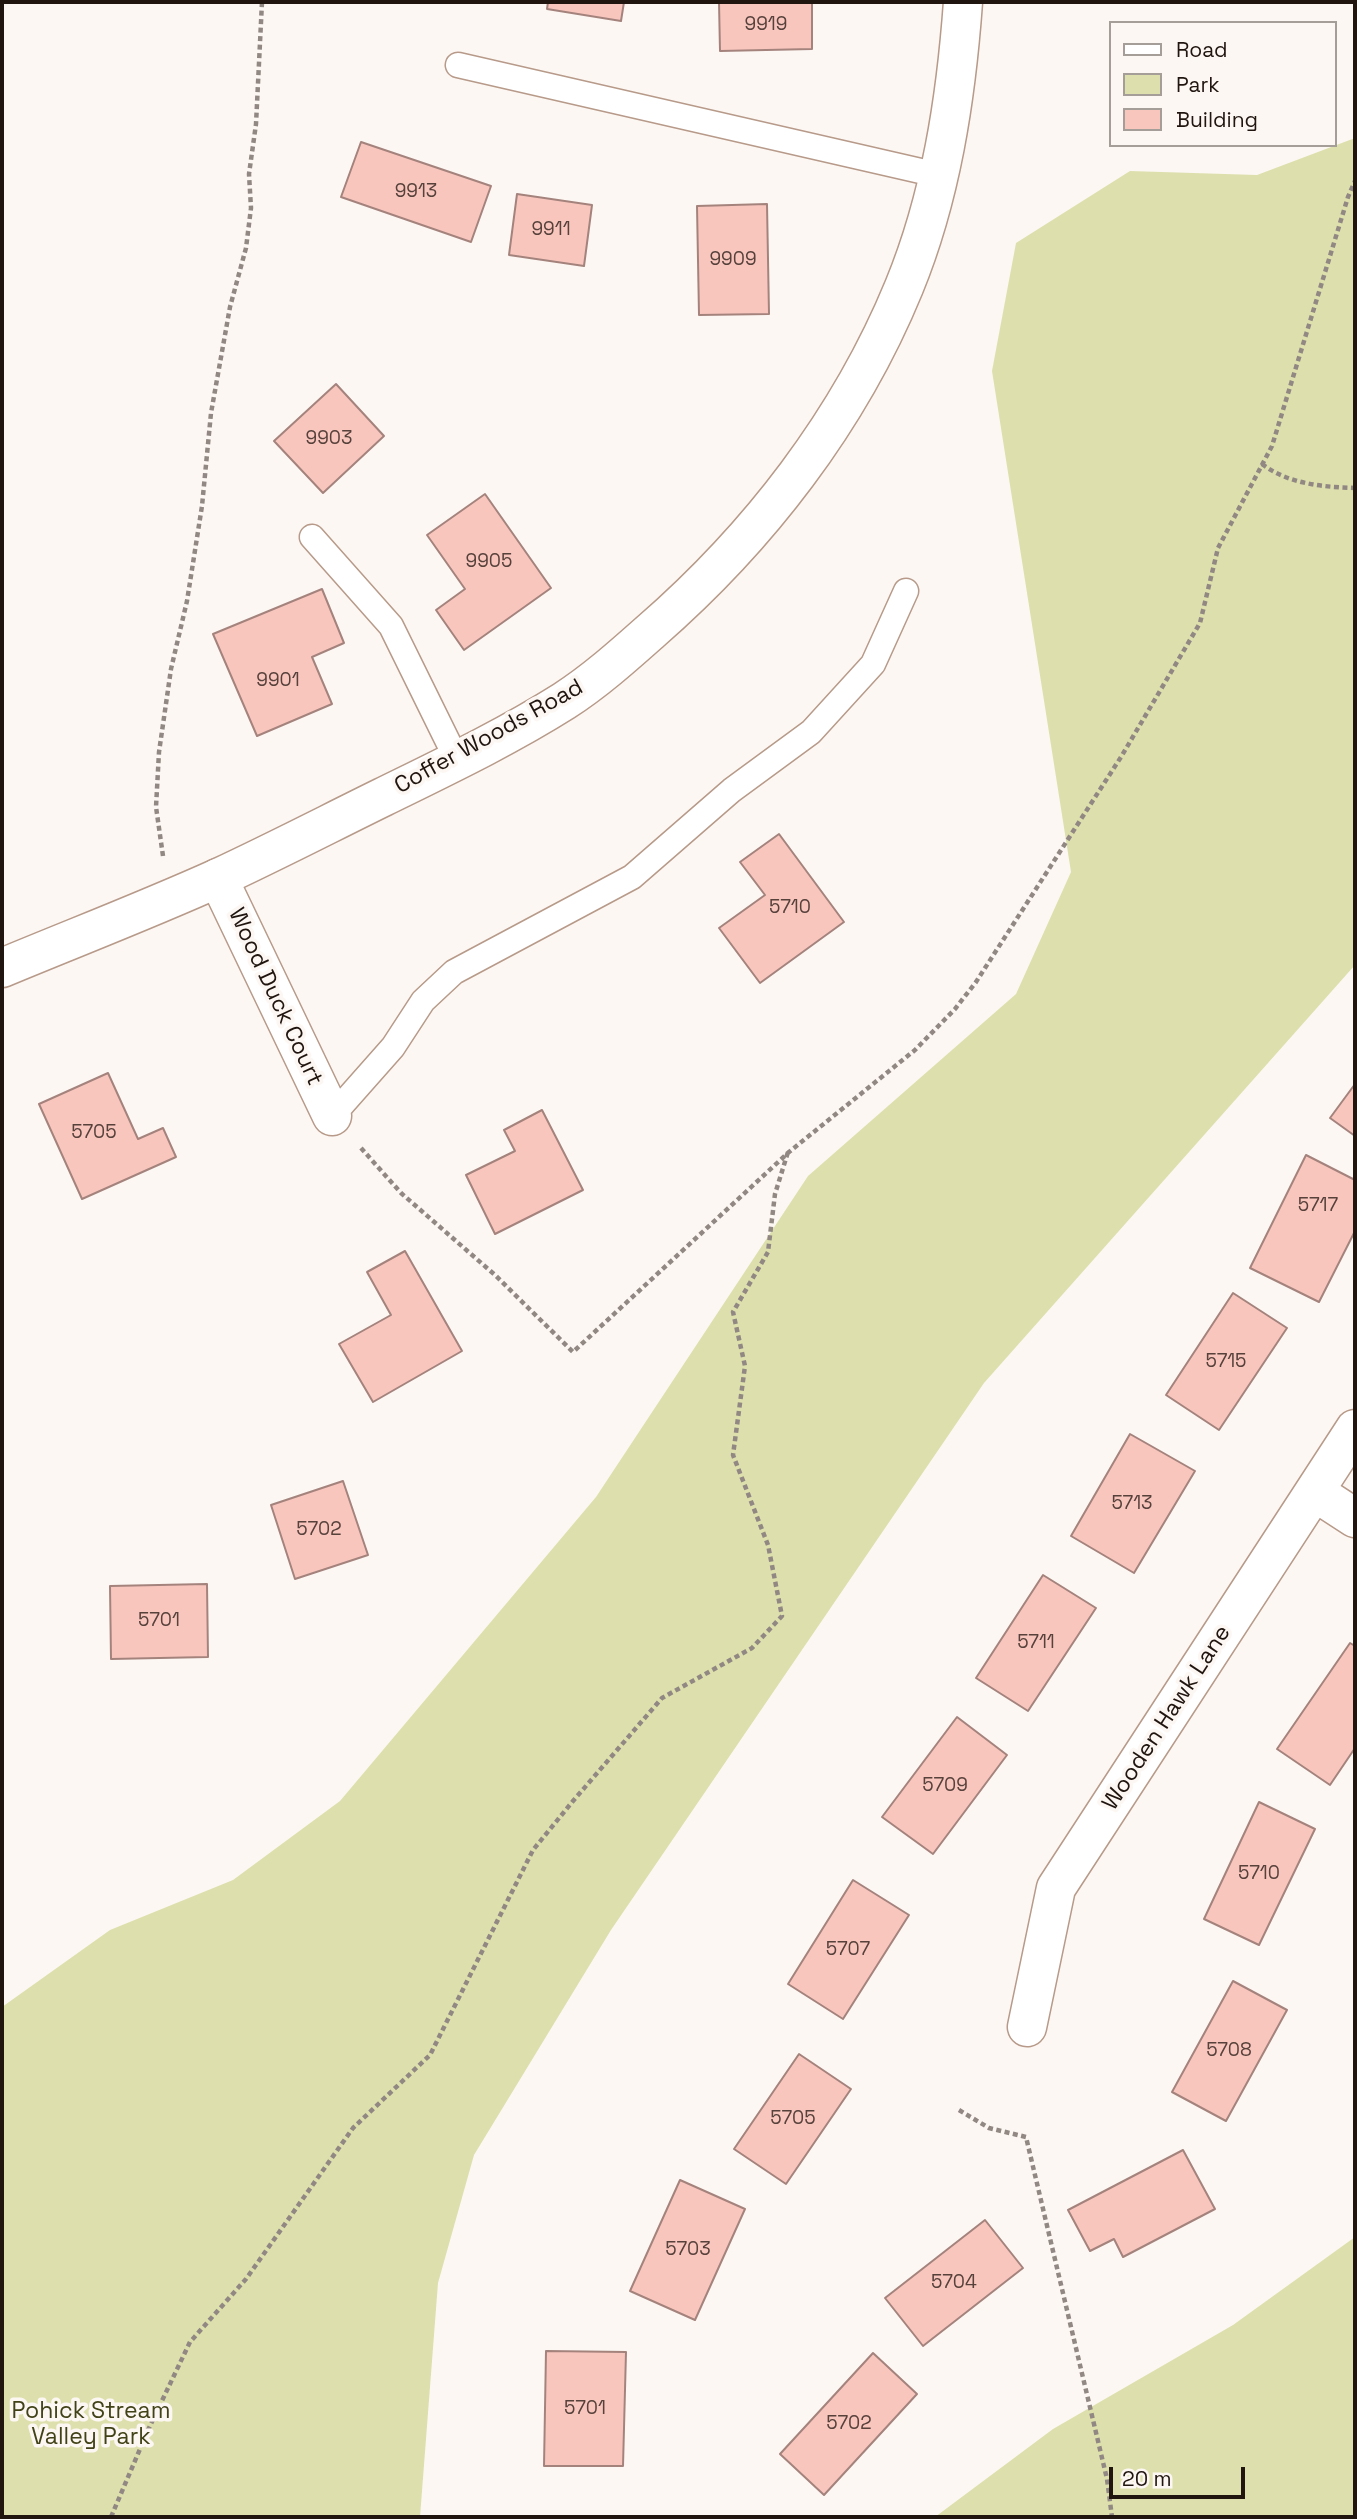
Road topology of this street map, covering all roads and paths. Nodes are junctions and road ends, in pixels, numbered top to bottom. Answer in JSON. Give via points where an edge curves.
{"nodes":[{"id":1,"x":262,"y":2,"type":"edge"},
{"id":2,"x":963,"y":2,"type":"edge"},
{"id":3,"x":458,"y":65,"type":"dead end"},
{"id":4,"x":938,"y":175,"type":"junction"},
{"id":5,"x":1355,"y":181,"type":"edge"},
{"id":6,"x":1262,"y":464,"type":"junction"},
{"id":7,"x":1355,"y":488,"type":"edge"},
{"id":8,"x":312,"y":537,"type":"dead end"},
{"id":9,"x":906,"y":591,"type":"dead end"},
{"id":10,"x":457,"y":760,"type":"junction"},
{"id":11,"x":218,"y":878,"type":"junction"},
{"id":12,"x":178,"y":894,"type":"junction"},
{"id":13,"x":2,"y":968,"type":"edge"},
{"id":14,"x":332,"y":1116,"type":"junction"},
{"id":15,"x":789,"y":1152,"type":"junction"},
{"id":16,"x":1355,"y":1429,"type":"edge"},
{"id":17,"x":1315,"y":1492,"type":"junction"},
{"id":18,"x":1355,"y":1518,"type":"edge"},
{"id":19,"x":1027,"y":2027,"type":"dead end"},
{"id":20,"x":959,"y":2110,"type":"dead end"},
{"id":21,"x":111,"y":2517,"type":"edge"},
{"id":22,"x":1112,"y":2517,"type":"edge"}],
"edges":[{"from":1,"to":12,"type":"path","via":[[246,248],[211,413],[202,506],[159,752],[156,807],[164,867]]},
{"from":2,"to":4,"type":"street","name":"Coffer Woods Road","via":[[958,75]]},
{"from":3,"to":4,"type":"lane"},
{"from":4,"to":10,"type":"street","name":"Coffer Woods Road","via":[[905,286],[877,345],[828,430],[768,513],[697,591],[617,662],[564,700]]},
{"from":5,"to":6,"type":"path","via":[[1272,446]]},
{"from":6,"to":7,"type":"path","via":[[1277,476],[1330,488]]},
{"from":6,"to":15,"type":"path","via":[[1218,548],[1200,623],[1121,757],[976,982],[915,1050]]},
{"from":8,"to":10,"type":"lane","via":[[391,626]]},
{"from":9,"to":14,"type":"lane","via":[[873,664],[811,732],[732,790],[632,877],[454,972],[423,1001],[393,1047]]},
{"from":10,"to":11,"type":"street","name":"Coffer Woods Road"},
{"from":11,"to":12,"type":"street","name":"Coffer Woods Road"},
{"from":11,"to":14,"type":"street","name":"Wood Duck Court"},
{"from":12,"to":13,"type":"street","name":"Coffer Woods Road"},
{"from":14,"to":15,"type":"path","via":[[401,1193],[495,1275],[573,1352]]},
{"from":15,"to":21,"type":"path","via":[[775,1194],[768,1252],[733,1312],[746,1366],[733,1455],[768,1545],[782,1616],[752,1648],[663,1698],[533,1850],[430,2055],[353,2128],[246,2279],[190,2342]]},
{"from":16,"to":17,"type":"street","name":"Wooden Hawk Lane"},
{"from":17,"to":18,"type":"street"},
{"from":17,"to":19,"type":"street","name":"Wooden Hawk Lane","via":[[1056,1888]]},
{"from":20,"to":22,"type":"path","via":[[989,2128],[1026,2137],[1107,2479]]}]}
